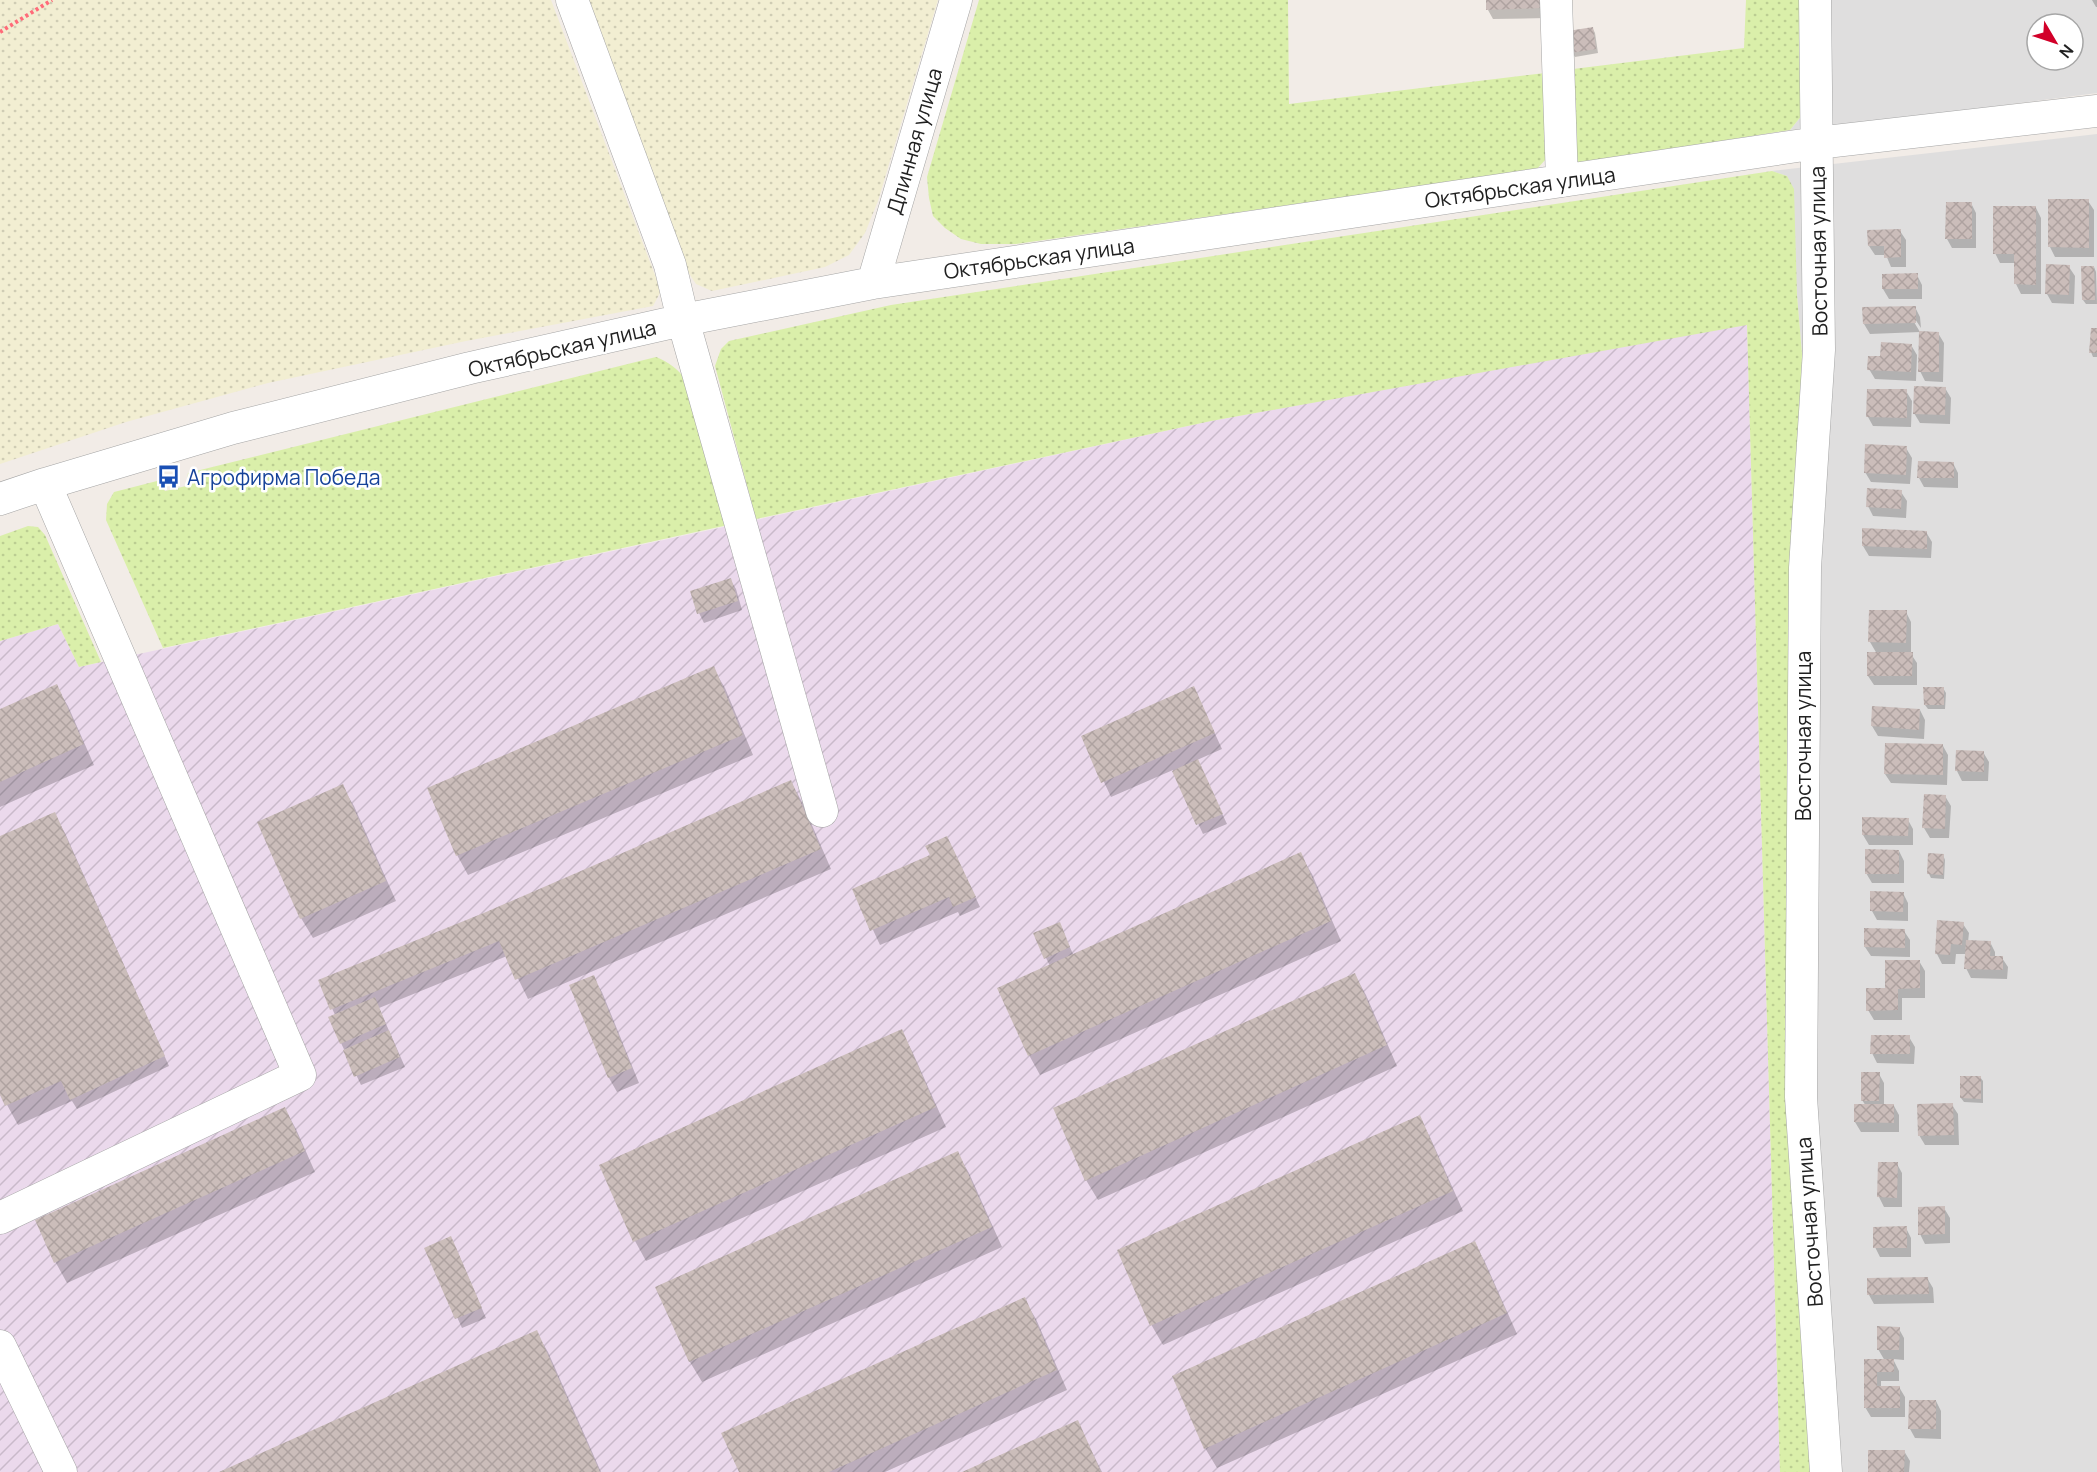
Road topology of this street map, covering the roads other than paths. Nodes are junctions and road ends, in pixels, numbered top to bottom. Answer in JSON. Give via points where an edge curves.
{"nodes":[{"id":1,"x":572,"y":0,"type":"edge"},
{"id":2,"x":956,"y":0,"type":"edge"},
{"id":3,"x":1556,"y":0,"type":"edge"},
{"id":4,"x":1815,"y":0,"type":"edge"},
{"id":5,"x":2097,"y":111,"type":"edge"},
{"id":6,"x":1817,"y":144,"type":"junction"},
{"id":7,"x":1562,"y":181,"type":"junction"},
{"id":8,"x":873,"y":283,"type":"junction"},
{"id":9,"x":684,"y":321,"type":"junction"},
{"id":10,"x":45,"y":484,"type":"junction"},
{"id":11,"x":0,"y":500,"type":"edge"},
{"id":12,"x":822,"y":810,"type":"dead end"},
{"id":13,"x":0,"y":1218,"type":"edge"},
{"id":14,"x":0,"y":1346,"type":"edge"},
{"id":15,"x":61,"y":1472,"type":"edge"},
{"id":16,"x":1826,"y":1472,"type":"edge"}],
"edges":[{"from":1,"to":9,"type":"street","via":[[670,265]]},
{"from":2,"to":8,"type":"street","name":"Длинная улица"},
{"from":3,"to":7,"type":"street"},
{"from":4,"to":6,"type":"street","name":"Восточная улица"},
{"from":5,"to":6,"type":"street","name":"Октябрьская улица"},
{"from":6,"to":7,"type":"street","name":"Октябрьская улица"},
{"from":6,"to":16,"type":"street","name":"Восточная улица","via":[[1820,350],[1805,568],[1801,1097]]},
{"from":7,"to":8,"type":"street","name":"Октябрьская улица"},
{"from":8,"to":9,"type":"street","name":"Октябрьская улица"},
{"from":9,"to":10,"type":"street","name":"Октябрьская улица","via":[[470,368],[233,428]]},
{"from":9,"to":12,"type":"street"},
{"from":10,"to":11,"type":"street","name":"Октябрьская улица"},
{"from":10,"to":13,"type":"street","via":[[300,1075]]},
{"from":14,"to":15,"type":"street"}]}
